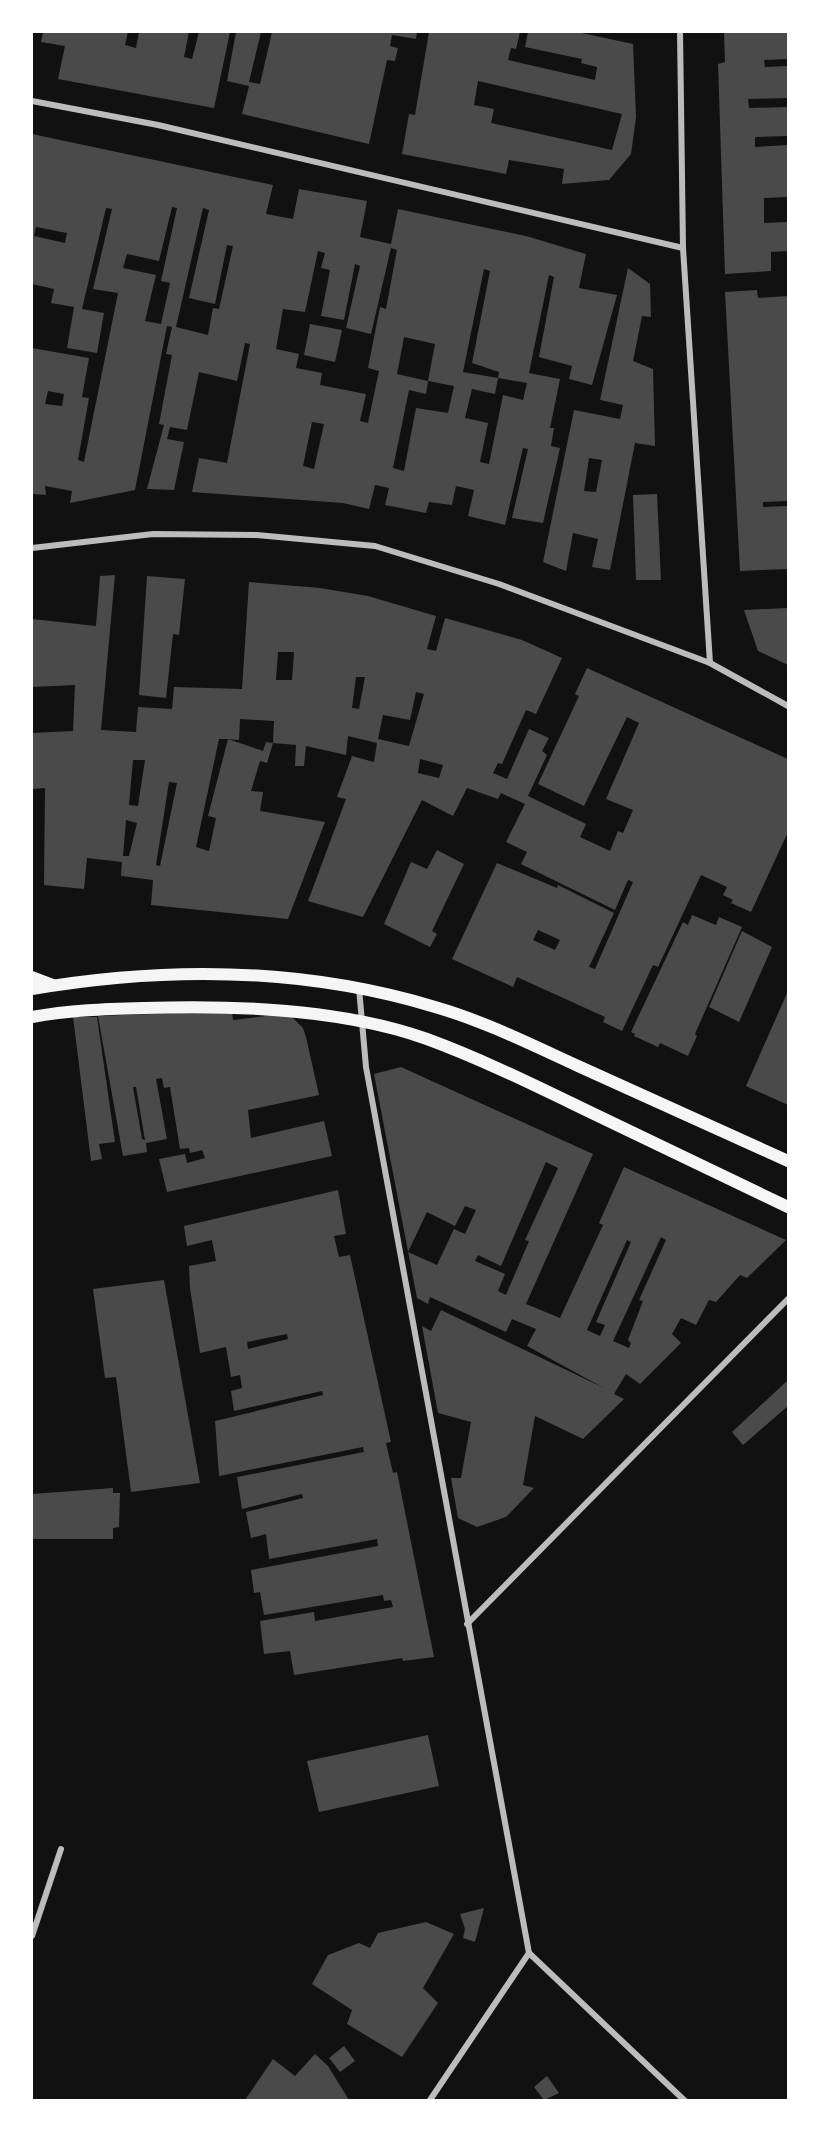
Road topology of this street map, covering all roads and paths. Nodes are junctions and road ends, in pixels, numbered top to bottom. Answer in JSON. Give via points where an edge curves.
{"nodes":[{"id":1,"x":680,"y":32,"type":"edge"},
{"id":2,"x":32,"y":101,"type":"edge"},
{"id":3,"x":683,"y":248,"type":"junction"},
{"id":4,"x":32,"y":548,"type":"edge"},
{"id":5,"x":710,"y":663,"type":"junction"},
{"id":6,"x":789,"y":706,"type":"edge"},
{"id":7,"x":32,"y":977,"type":"edge"},
{"id":8,"x":54,"y":985,"type":"junction"},
{"id":9,"x":359,"y":987,"type":"junction"},
{"id":10,"x":32,"y":989,"type":"edge"},
{"id":11,"x":32,"y":1017,"type":"edge"},
{"id":12,"x":361,"y":1023,"type":"junction"},
{"id":13,"x":789,"y":1161,"type":"edge"},
{"id":14,"x":789,"y":1207,"type":"edge"},
{"id":15,"x":789,"y":1299,"type":"edge"},
{"id":16,"x":467,"y":1624,"type":"junction"},
{"id":17,"x":61,"y":1849,"type":"dead end"},
{"id":18,"x":32,"y":1936,"type":"edge"},
{"id":19,"x":529,"y":1953,"type":"junction"},
{"id":20,"x":430,"y":2100,"type":"edge"},
{"id":21,"x":684,"y":2100,"type":"edge"}],
"edges":[{"from":1,"to":3,"type":"street"},
{"from":2,"to":3,"type":"street","via":[[158,125]]},
{"from":3,"to":5,"type":"street"},
{"from":4,"to":5,"type":"street","via":[[153,534],[257,536],[375,546],[499,584]]},
{"from":5,"to":6,"type":"street"},
{"from":7,"to":8,"type":"main road"},
{"from":8,"to":9,"type":"main road","via":[[199,972],[276,975]]},
{"from":8,"to":10,"type":"main road"},
{"from":9,"to":12,"type":"street"},
{"from":9,"to":13,"type":"main road","via":[[437,1007],[519,1040]]},
{"from":11,"to":12,"type":"main road","via":[[56,1012],[197,1006],[273,1010]]},
{"from":12,"to":14,"type":"main road","via":[[425,1038],[505,1071]]},
{"from":12,"to":16,"type":"street"},
{"from":15,"to":16,"type":"street"},
{"from":16,"to":19,"type":"street"},
{"from":17,"to":18,"type":"street"},
{"from":19,"to":20,"type":"street"},
{"from":19,"to":21,"type":"street"}]}
